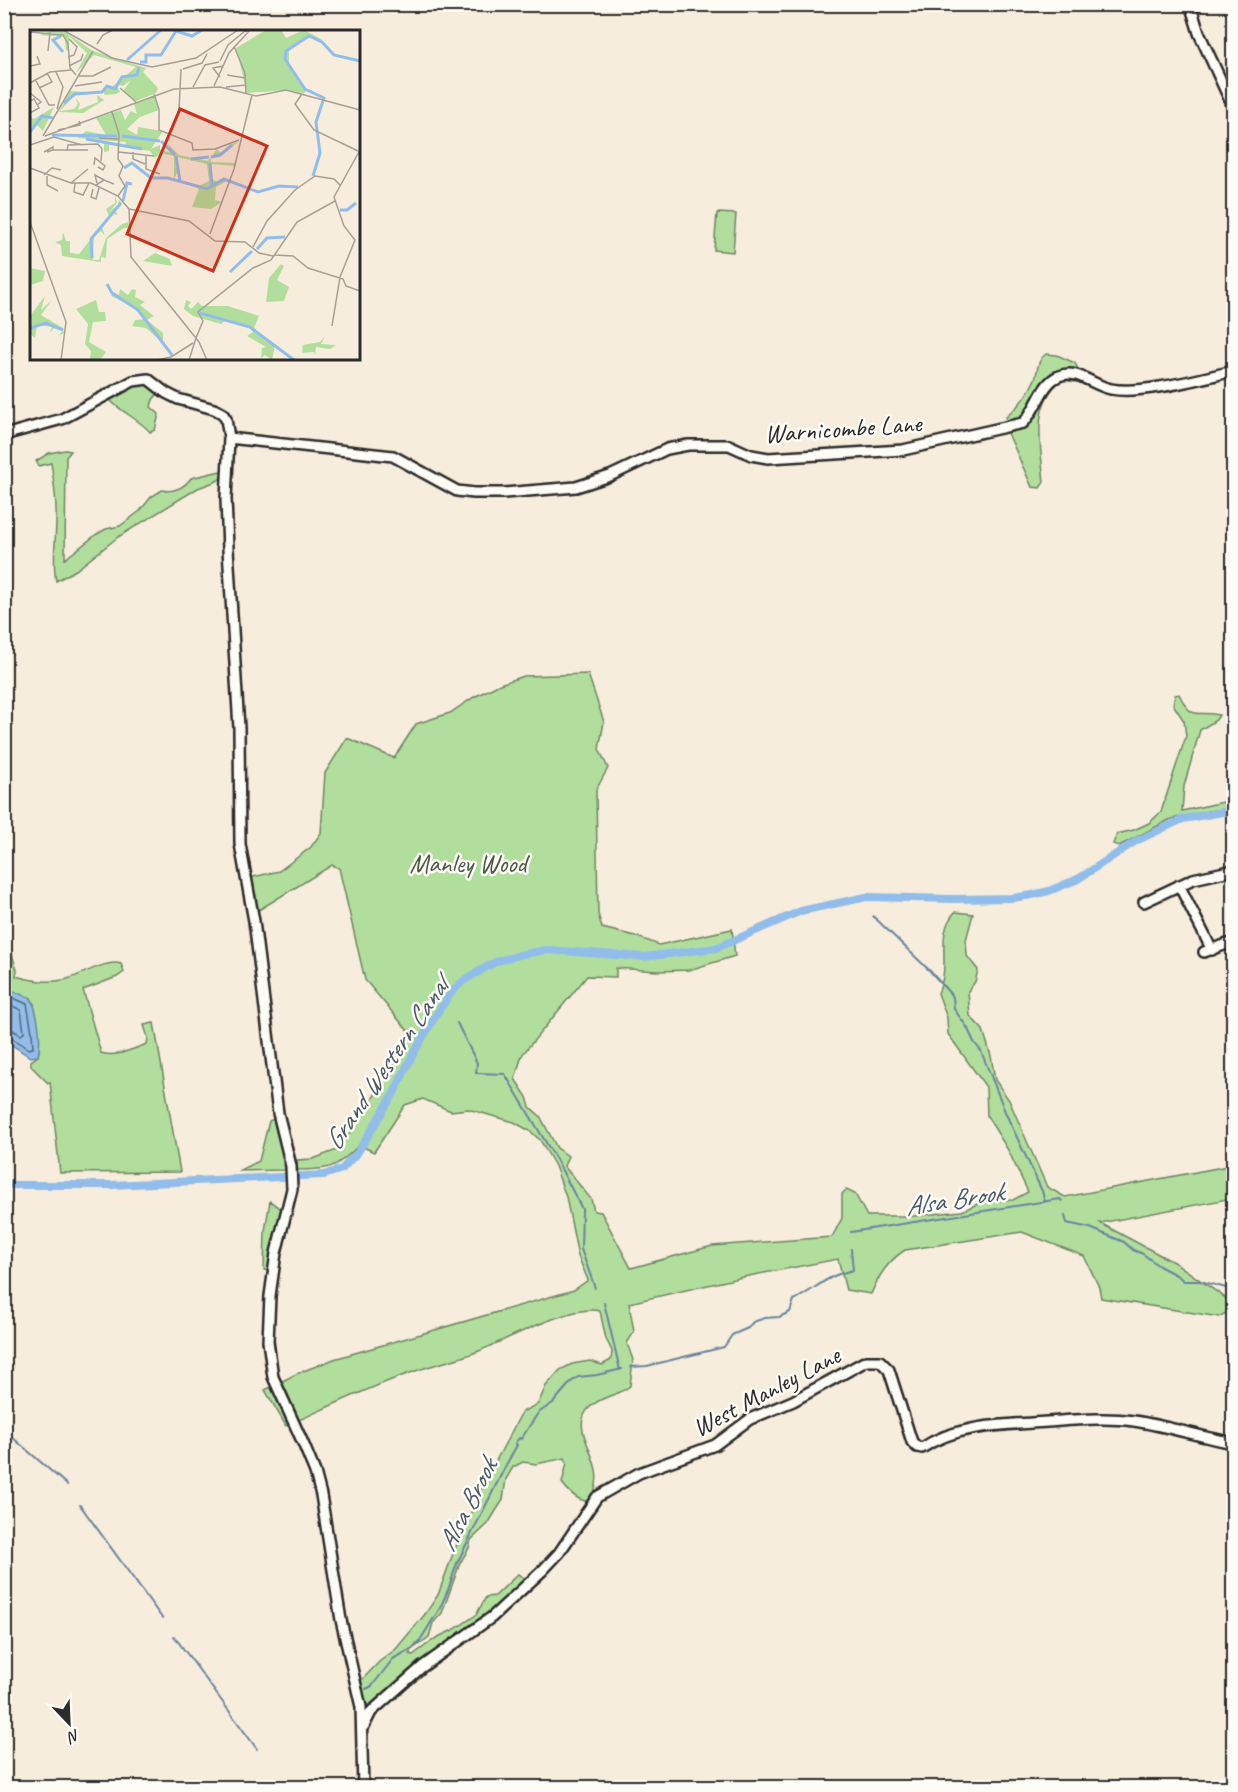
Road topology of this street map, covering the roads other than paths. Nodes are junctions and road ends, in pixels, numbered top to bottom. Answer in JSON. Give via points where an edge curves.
{"nodes":[{"id":1,"x":1190,"y":4,"type":"edge"},
{"id":2,"x":1233,"y":109,"type":"edge"},
{"id":3,"x":1233,"y":371,"type":"edge"},
{"id":4,"x":4,"y":435,"type":"edge"},
{"id":5,"x":229,"y":438,"type":"junction"},
{"id":6,"x":1233,"y":870,"type":"edge"},
{"id":7,"x":1179,"y":885,"type":"junction"},
{"id":8,"x":1144,"y":902,"type":"dead end"},
{"id":9,"x":1227,"y":944,"type":"dead end"},
{"id":10,"x":1233,"y":1443,"type":"edge"},
{"id":11,"x":361,"y":1707,"type":"junction"},
{"id":12,"x":371,"y":1712,"type":"junction"},
{"id":13,"x":361,"y":1728,"type":"junction"},
{"id":14,"x":363,"y":1788,"type":"edge"}],
"edges":[{"from":1,"to":2,"type":"street"},
{"from":3,"to":5,"type":"street","name":"Warnicombe Lane","via":[[1129,390],[1110,389],[1069,374],[1055,378],[1023,423],[903,450],[768,458],[729,445],[688,445],[668,449],[586,484],[504,493],[458,491],[385,454]]},
{"from":4,"to":5,"type":"street","via":[[62,419],[133,381],[148,379],[178,399],[222,413]]},
{"from":5,"to":11,"type":"street","via":[[226,499],[240,844],[292,1189],[276,1253],[268,1341],[273,1377],[311,1462],[321,1495],[341,1620]]},
{"from":6,"to":7,"type":"street"},
{"from":7,"to":8,"type":"street"},
{"from":7,"to":9,"type":"street","via":[[1208,951]]},
{"from":10,"to":12,"type":"street","name":"West Manley Lane","via":[[1154,1424],[1103,1420],[986,1427],[951,1434],[917,1447],[889,1371],[880,1361],[866,1361],[793,1401],[750,1419],[715,1445],[639,1473],[604,1492],[543,1570],[492,1617],[422,1667]]},
{"from":11,"to":12,"type":"street"},
{"from":11,"to":13,"type":"street"},
{"from":12,"to":13,"type":"street","name":"West Manley Lane"},
{"from":13,"to":14,"type":"street"}]}
